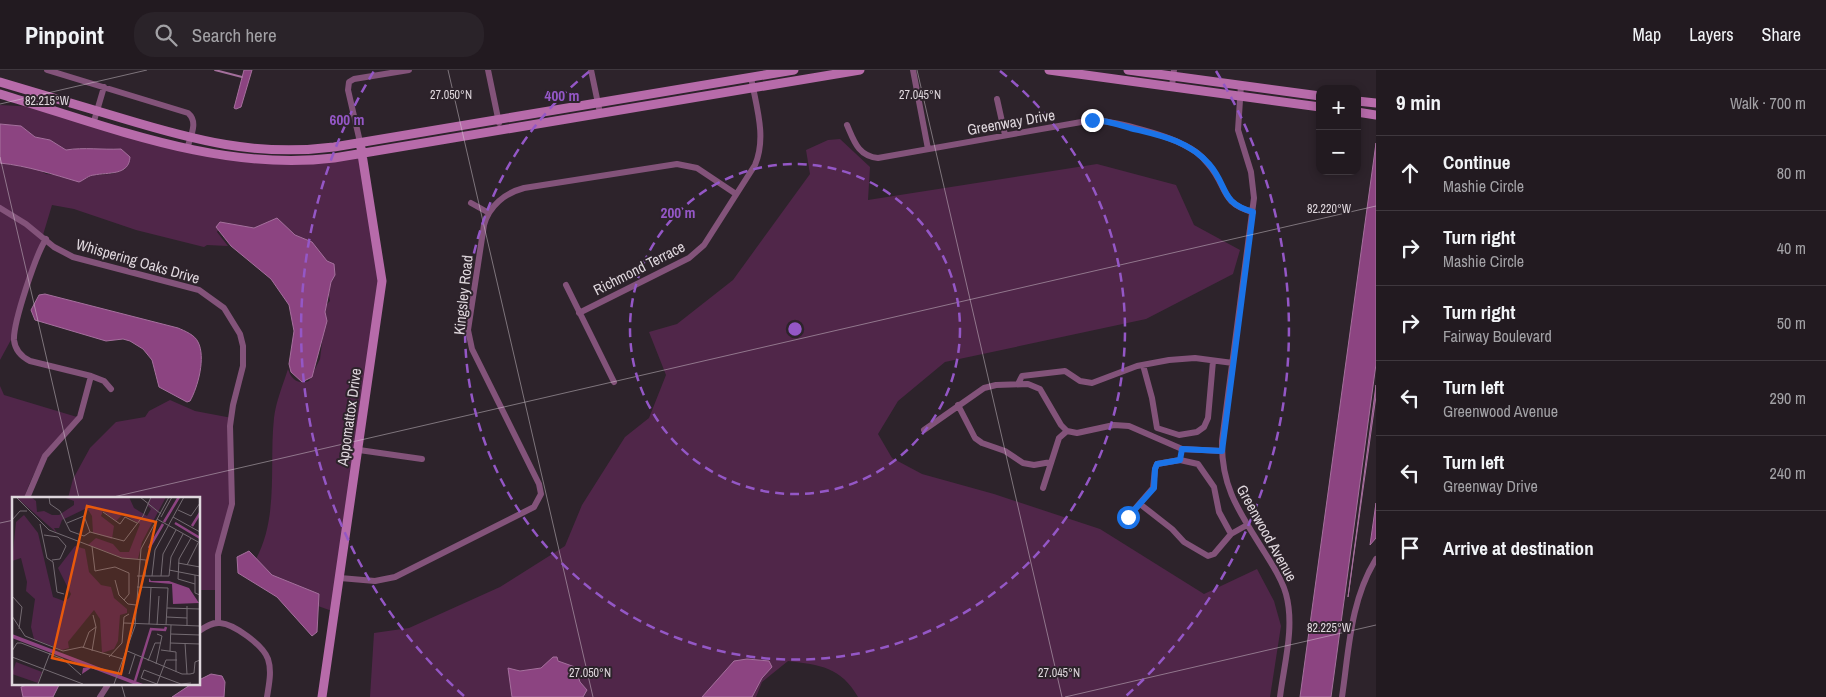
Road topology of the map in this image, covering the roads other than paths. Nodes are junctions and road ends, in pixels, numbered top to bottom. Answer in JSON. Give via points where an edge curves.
{"nodes":[{"id":1,"x":47,"y":70,"type":"edge"},
{"id":2,"x":409,"y":70,"type":"edge"},
{"id":3,"x":488,"y":70,"type":"edge"},
{"id":4,"x":591,"y":70,"type":"edge"},
{"id":5,"x":794,"y":70,"type":"edge"},
{"id":6,"x":860,"y":70,"type":"edge"},
{"id":7,"x":913,"y":70,"type":"edge"},
{"id":8,"x":1050,"y":70,"type":"edge"},
{"id":9,"x":1128,"y":70,"type":"edge"},
{"id":10,"x":1161,"y":72,"type":"edge"},
{"id":11,"x":1174,"y":73,"type":"edge"},
{"id":12,"x":751,"y":77,"type":"junction"},
{"id":13,"x":0,"y":82,"type":"edge"},
{"id":14,"x":1159,"y":85,"type":"junction"},
{"id":15,"x":1241,"y":85,"type":"junction"},
{"id":16,"x":1172,"y":86,"type":"junction"},
{"id":17,"x":104,"y":87,"type":"junction"},
{"id":18,"x":753,"y":88,"type":"junction"},
{"id":19,"x":0,"y":94,"type":"edge"},
{"id":20,"x":1316,"y":95,"type":"edge"},
{"id":21,"x":1240,"y":96,"type":"junction"},
{"id":22,"x":997,"y":99,"type":"dead end"},
{"id":23,"x":1361,"y":101,"type":"edge"},
{"id":24,"x":598,"y":102,"type":"junction"},
{"id":25,"x":1376,"y":103,"type":"edge"},
{"id":26,"x":1316,"y":106,"type":"edge"},
{"id":27,"x":97,"y":111,"type":"junction"},
{"id":28,"x":600,"y":113,"type":"junction"},
{"id":29,"x":1361,"y":113,"type":"edge"},
{"id":30,"x":1376,"y":115,"type":"edge"},
{"id":31,"x":498,"y":120,"type":"junction"},
{"id":32,"x":94,"y":122,"type":"junction"},
{"id":33,"x":847,"y":125,"type":"dead end"},
{"id":34,"x":501,"y":130,"type":"junction"},
{"id":35,"x":1005,"y":135,"type":"junction"},
{"id":36,"x":190,"y":139,"type":"junction"},
{"id":37,"x":360,"y":142,"type":"junction"},
{"id":38,"x":187,"y":149,"type":"junction"},
{"id":39,"x":928,"y":149,"type":"junction"},
{"id":40,"x":362,"y":153,"type":"junction"},
{"id":41,"x":736,"y":194,"type":"junction"},
{"id":42,"x":471,"y":203,"type":"dead end"},
{"id":43,"x":0,"y":208,"type":"edge"},
{"id":44,"x":1253,"y":212,"type":"junction"},
{"id":45,"x":488,"y":213,"type":"junction"},
{"id":46,"x":46,"y":239,"type":"junction"},
{"id":47,"x":566,"y":285,"type":"dead end"},
{"id":48,"x":579,"y":313,"type":"junction"},
{"id":49,"x":1214,"y":361,"type":"junction"},
{"id":50,"x":1233,"y":363,"type":"junction"},
{"id":51,"x":1143,"y":365,"type":"junction"},
{"id":52,"x":91,"y":376,"type":"junction"},
{"id":53,"x":614,"y":382,"type":"dead end"},
{"id":54,"x":1018,"y":384,"type":"junction"},
{"id":55,"x":111,"y":390,"type":"dead end"},
{"id":56,"x":958,"y":405,"type":"junction"},
{"id":57,"x":924,"y":430,"type":"dead end"},
{"id":58,"x":1067,"y":431,"type":"junction"},
{"id":59,"x":1173,"y":433,"type":"junction"},
{"id":60,"x":1171,"y":444,"type":"junction"},
{"id":61,"x":1182,"y":449,"type":"junction"},
{"id":62,"x":359,"y":450,"type":"junction"},
{"id":63,"x":1222,"y":451,"type":"junction"},
{"id":64,"x":422,"y":459,"type":"dead end"},
{"id":65,"x":1180,"y":460,"type":"junction"},
{"id":66,"x":1051,"y":462,"type":"junction"},
{"id":67,"x":1043,"y":488,"type":"dead end"},
{"id":68,"x":27,"y":497,"type":"edge"},
{"id":69,"x":1140,"y":504,"type":"junction"},
{"id":70,"x":1128,"y":517,"type":"dead end"},
{"id":71,"x":1247,"y":525,"type":"junction"},
{"id":72,"x":1231,"y":534,"type":"junction"},
{"id":73,"x":1376,"y":559,"type":"edge"},
{"id":74,"x":340,"y":578,"type":"junction"},
{"id":75,"x":218,"y":622,"type":"junction"},
{"id":76,"x":200,"y":631,"type":"edge"},
{"id":77,"x":108,"y":684,"type":"edge"},
{"id":78,"x":100,"y":697,"type":"edge"},
{"id":79,"x":267,"y":697,"type":"edge"},
{"id":80,"x":322,"y":697,"type":"edge"},
{"id":81,"x":1280,"y":697,"type":"edge"},
{"id":82,"x":1342,"y":697,"type":"edge"}],
"edges":[{"from":1,"to":17,"type":"street"},
{"from":2,"to":37,"type":"street","via":[[349,82]]},
{"from":3,"to":31,"type":"street"},
{"from":4,"to":24,"type":"street"},
{"from":5,"to":12,"type":"main road"},
{"from":6,"to":18,"type":"main road"},
{"from":7,"to":39,"type":"street"},
{"from":8,"to":14,"type":"main road"},
{"from":9,"to":10,"type":"main road"},
{"from":10,"to":11,"type":"main road"},
{"from":10,"to":14,"type":"street"},
{"from":11,"to":15,"type":"main road"},
{"from":11,"to":16,"type":"street"},
{"from":12,"to":18,"type":"street","name":"Richmond Terrace"},
{"from":12,"to":24,"type":"main road"},
{"from":13,"to":27,"type":"main road"},
{"from":14,"to":16,"type":"main road"},
{"from":15,"to":20,"type":"main road"},
{"from":15,"to":21,"type":"street","name":"Greenwood Avenue"},
{"from":16,"to":21,"type":"main road"},
{"from":17,"to":27,"type":"street"},
{"from":17,"to":36,"type":"street","via":[[188,113],[194,122]]},
{"from":18,"to":28,"type":"main road"},
{"from":18,"to":41,"type":"street","name":"Richmond Terrace","via":[[761,148],[755,165]]},
{"from":19,"to":32,"type":"main road"},
{"from":21,"to":26,"type":"main road"},
{"from":21,"to":44,"type":"street","name":"Greenwood Avenue","via":[[1238,130],[1253,180]]},
{"from":22,"to":35,"type":"street"},
{"from":23,"to":25,"type":"main road"},
{"from":24,"to":28,"type":"street"},
{"from":24,"to":31,"type":"main road"},
{"from":27,"to":32,"type":"street"},
{"from":27,"to":36,"type":"main road"},
{"from":28,"to":34,"type":"main road"},
{"from":29,"to":30,"type":"main road"},
{"from":31,"to":34,"type":"street"},
{"from":31,"to":37,"type":"main road"},
{"from":32,"to":38,"type":"main road"},
{"from":33,"to":39,"type":"street","name":"Greenway Drive","via":[[857,147],[872,157]]},
{"from":34,"to":40,"type":"main road"},
{"from":35,"to":39,"type":"street","name":"Greenway Drive"},
{"from":35,"to":44,"type":"street","name":"Greenway Drive","via":[[1096,120],[1169,138],[1200,156],[1216,173],[1231,202]]},
{"from":36,"to":37,"type":"main road","via":[[239,148],[281,150],[317,149]]},
{"from":36,"to":38,"type":"street"},
{"from":37,"to":40,"type":"main road","name":"Appomattox Drive"},
{"from":38,"to":40,"type":"main road","via":[[264,161],[312,160]]},
{"from":40,"to":62,"type":"main road","name":"Appomattox Drive","via":[[382,281]]},
{"from":41,"to":45,"type":"street","via":[[697,168],[670,164],[519,190],[504,197]]},
{"from":41,"to":48,"type":"street","name":"Richmond Terrace","via":[[695,254]]},
{"from":42,"to":45,"type":"street"},
{"from":43,"to":46,"type":"street","name":"Whispering Oaks Drive"},
{"from":44,"to":50,"type":"street","name":"Greenwood Avenue"},
{"from":45,"to":74,"type":"street","name":"Kingsley Road","via":[[482,231],[469,340],[539,484],[540,499],[534,507],[395,577],[375,581]]},
{"from":46,"to":52,"type":"street","via":[[38,253],[15,331],[16,346],[30,361]]},
{"from":46,"to":75,"type":"street","name":"Whispering Oaks Drive","via":[[79,259],[205,293],[224,308],[238,328],[243,360],[231,420],[232,504],[218,555]]},
{"from":47,"to":48,"type":"street"},
{"from":48,"to":53,"type":"street"},
{"from":49,"to":50,"type":"street"},
{"from":49,"to":51,"type":"street","via":[[1195,358]]},
{"from":49,"to":59,"type":"street","via":[[1208,418],[1204,427],[1196,432]]},
{"from":50,"to":63,"type":"street","name":"Greenwood Avenue"},
{"from":51,"to":54,"type":"street","via":[[1092,383],[1065,371],[1022,376]]},
{"from":51,"to":59,"type":"street","via":[[1157,428]]},
{"from":52,"to":55,"type":"street","via":[[104,380]]},
{"from":52,"to":68,"type":"street","via":[[80,417],[45,456]]},
{"from":54,"to":56,"type":"street","via":[[996,384],[984,388]]},
{"from":54,"to":58,"type":"street","via":[[1040,389]]},
{"from":56,"to":57,"type":"street"},
{"from":56,"to":66,"type":"street","via":[[982,444],[1005,451],[1023,463]]},
{"from":58,"to":60,"type":"street","via":[[1077,433],[1110,426],[1129,426]]},
{"from":58,"to":66,"type":"street","via":[[1059,438]]},
{"from":59,"to":60,"type":"street"},
{"from":60,"to":61,"type":"street"},
{"from":61,"to":63,"type":"street"},
{"from":61,"to":65,"type":"street"},
{"from":62,"to":64,"type":"street"},
{"from":62,"to":74,"type":"main road","name":"Appomattox Drive"},
{"from":63,"to":71,"type":"street","name":"Greenwood Avenue","via":[[1227,488]]},
{"from":65,"to":69,"type":"street","via":[[1157,464],[1154,488]]},
{"from":65,"to":72,"type":"street","via":[[1198,464],[1212,483],[1219,512]]},
{"from":66,"to":67,"type":"street"},
{"from":69,"to":70,"type":"street"},
{"from":69,"to":72,"type":"street","via":[[1204,555],[1214,554]]},
{"from":71,"to":72,"type":"street"},
{"from":71,"to":81,"type":"street","name":"Greenwood Avenue","via":[[1276,572],[1288,600],[1289,632]]},
{"from":73,"to":82,"type":"street","via":[[1357,599]]},
{"from":74,"to":80,"type":"main road","name":"Appomattox Drive"},
{"from":75,"to":76,"type":"street"},
{"from":75,"to":79,"type":"street","via":[[227,624],[264,651],[270,671]]},
{"from":77,"to":78,"type":"street"}]}
